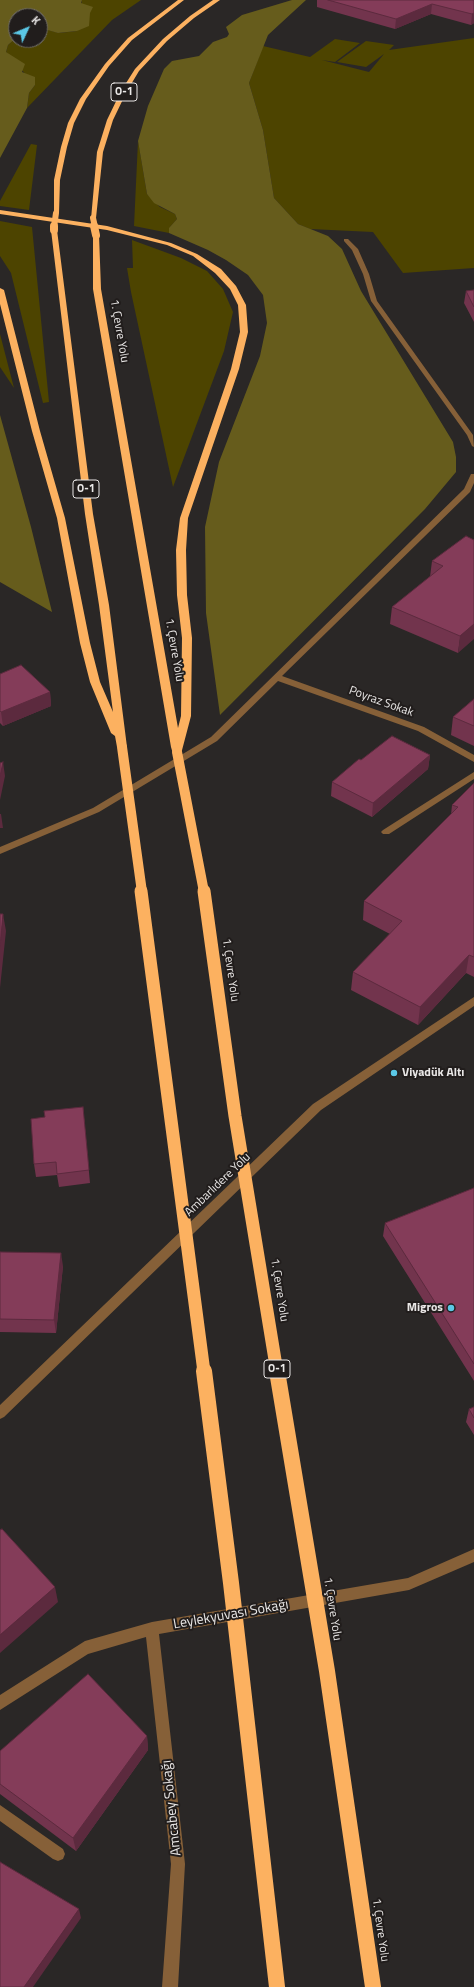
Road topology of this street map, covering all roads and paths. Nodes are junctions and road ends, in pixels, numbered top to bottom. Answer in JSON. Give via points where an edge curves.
{"nodes":[{"id":1,"x":181,"y":0,"type":"edge"},
{"id":2,"x":217,"y":0,"type":"edge"},
{"id":3,"x":0,"y":212,"type":"edge"},
{"id":4,"x":346,"y":240,"type":"dead end"},
{"id":5,"x":0,"y":290,"type":"edge"},
{"id":6,"x":474,"y":445,"type":"edge"},
{"id":7,"x":474,"y":476,"type":"edge"},
{"id":8,"x":276,"y":677,"type":"junction"},
{"id":9,"x":122,"y":747,"type":"junction"},
{"id":10,"x":177,"y":752,"type":"junction"},
{"id":11,"x":474,"y":759,"type":"edge"},
{"id":12,"x":474,"y":775,"type":"edge"},
{"id":13,"x":386,"y":832,"type":"dead end"},
{"id":14,"x":0,"y":851,"type":"edge"},
{"id":15,"x":474,"y":1001,"type":"edge"},
{"id":16,"x":0,"y":1413,"type":"edge"},
{"id":17,"x":474,"y":1555,"type":"edge"},
{"id":18,"x":152,"y":1629,"type":"junction"},
{"id":19,"x":0,"y":1703,"type":"edge"},
{"id":20,"x":0,"y":1812,"type":"edge"},
{"id":21,"x":58,"y":1854,"type":"dead end"},
{"id":22,"x":170,"y":1987,"type":"edge"},
{"id":23,"x":277,"y":1987,"type":"edge"},
{"id":24,"x":373,"y":1987,"type":"edge"}],
"edges":[{"from":1,"to":9,"type":"highway","number":"O-1","bridge":true,"via":[[130,39],[107,65],[83,99],[71,123],[57,180],[54,230],[86,491]]},
{"from":2,"to":10,"type":"highway","name":"1. Çevre Yolu","number":"O-1","bridge":true,"via":[[165,40],[138,70],[124,92],[110,120],[100,152],[94,218],[96,289]]},
{"from":3,"to":10,"type":"highway","via":[[107,228],[168,244],[195,255],[218,271],[233,288],[242,305],[244,332],[235,369],[184,518],[181,550],[182,595],[187,638],[186,716]]},
{"from":4,"to":6,"type":"street","via":[[355,249],[374,301],[470,435]]},
{"from":5,"to":9,"type":"highway","via":[[61,518],[95,682]]},
{"from":7,"to":8,"type":"street","via":[[467,490]]},
{"from":8,"to":11,"type":"street","name":"Poyraz Sokak","via":[[421,729]]},
{"from":8,"to":14,"type":"street","via":[[214,739],[96,810]]},
{"from":9,"to":23,"type":"highway","number":"O-1","bridge":true,"via":[[231,1583]]},
{"from":10,"to":24,"type":"highway","name":"1. Çevre Yolu","number":"O-1","bridge":true,"via":[[206,902],[235,1116],[327,1671]]},
{"from":12,"to":13,"type":"street"},
{"from":15,"to":16,"type":"street","name":"Ambarlıdere Yolu","via":[[317,1107]]},
{"from":17,"to":18,"type":"street","name":"Leylekyuvası Sokağı","via":[[409,1584]]},
{"from":18,"to":19,"type":"street","name":"Leylekyuvası Sokağı","via":[[84,1648]]},
{"from":18,"to":22,"type":"street","name":"Amcabey Sokağı","via":[[178,1864]]},
{"from":20,"to":21,"type":"street"}]}
